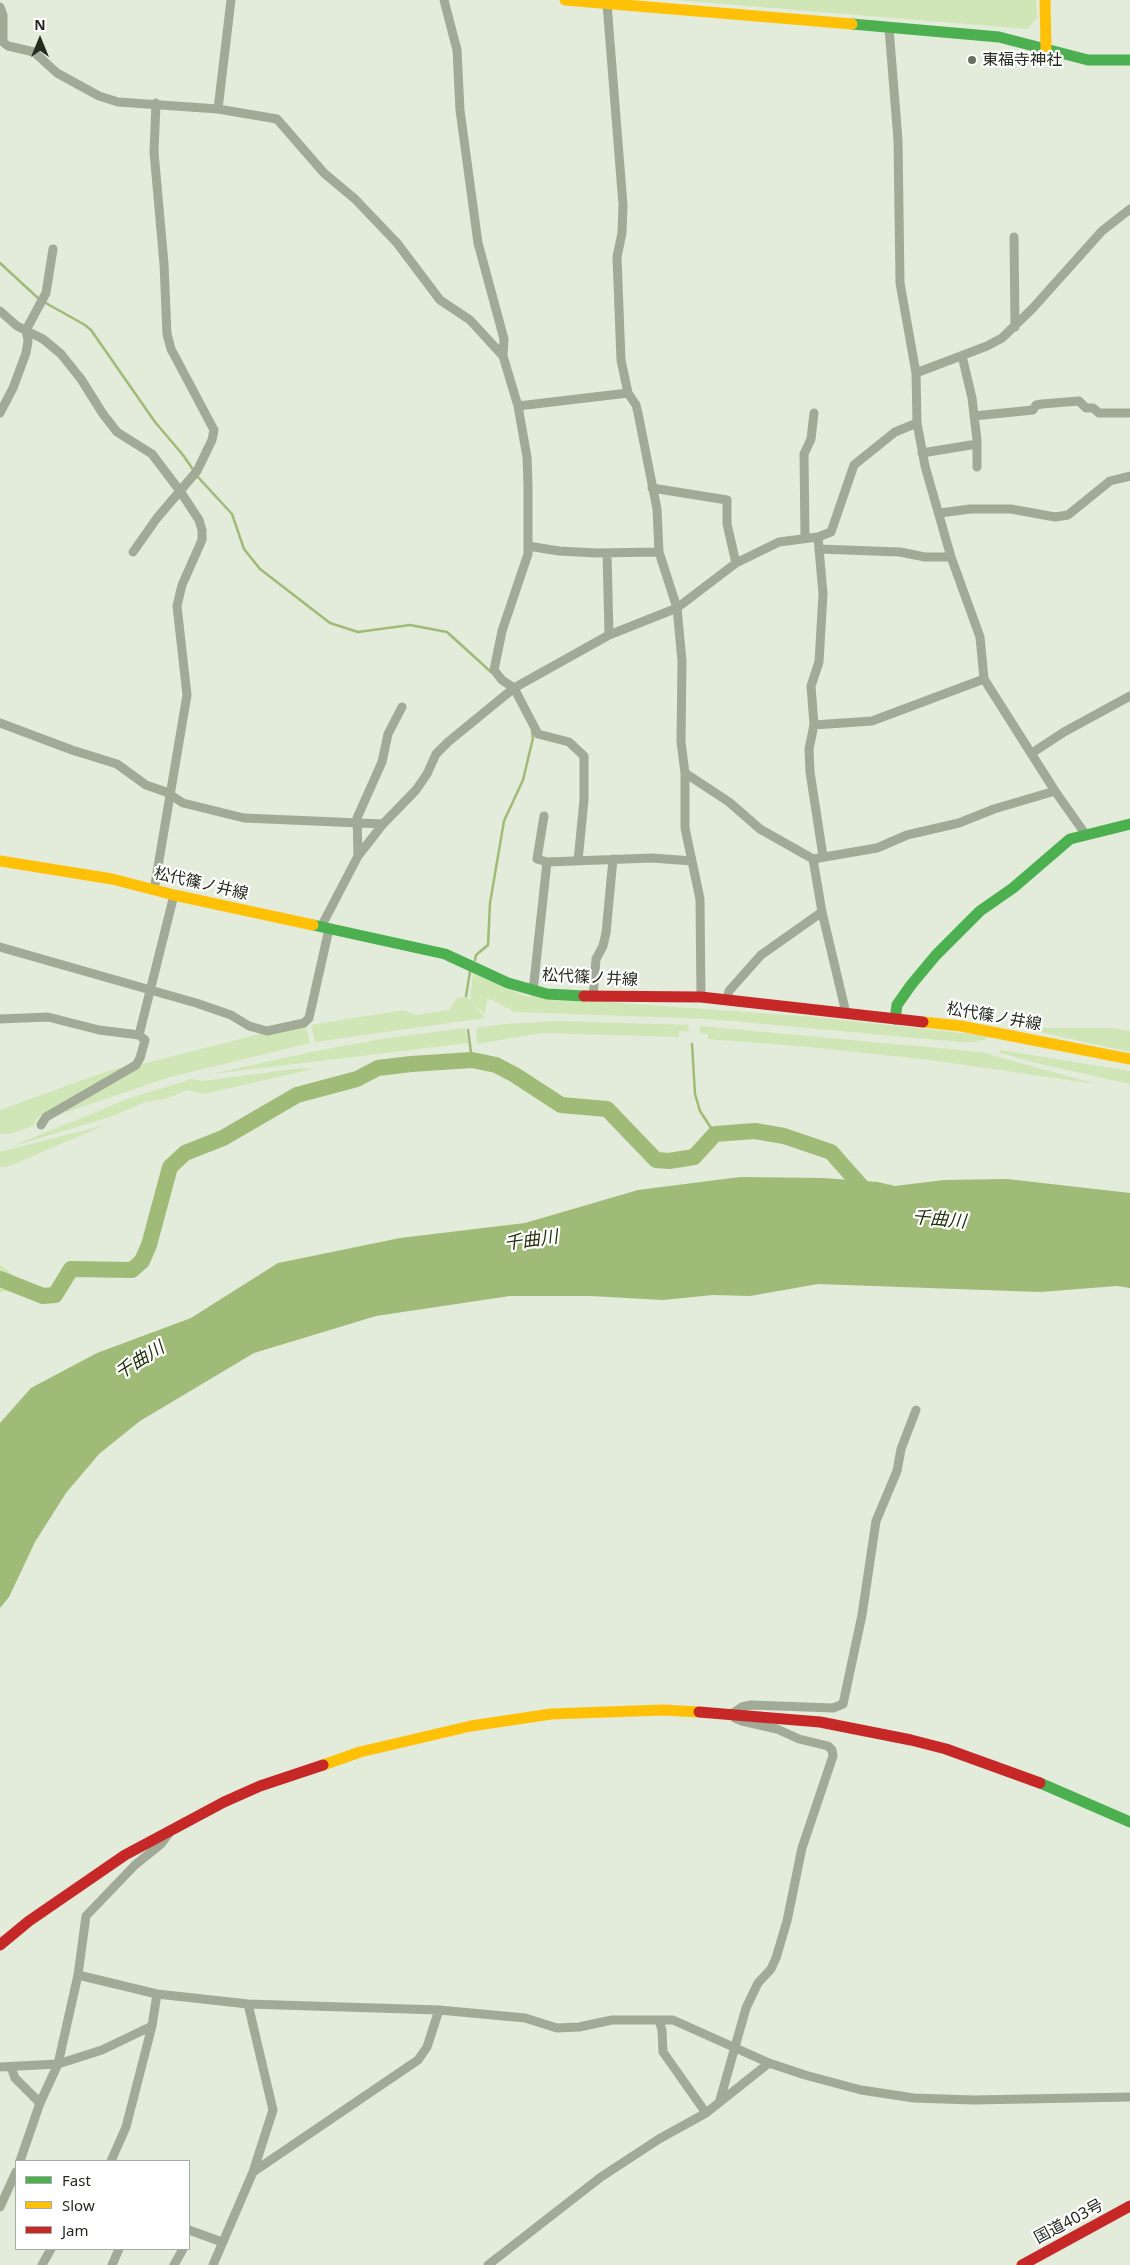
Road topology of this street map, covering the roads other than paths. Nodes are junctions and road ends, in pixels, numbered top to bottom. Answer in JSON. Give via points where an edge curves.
{"nodes":[{"id":1,"x":231,"y":0,"type":"edge"},
{"id":2,"x":444,"y":0,"type":"edge"},
{"id":3,"x":565,"y":0,"type":"edge"},
{"id":4,"x":1045,"y":0,"type":"edge"},
{"id":5,"x":607,"y":4,"type":"junction"},
{"id":6,"x":0,"y":7,"type":"edge"},
{"id":7,"x":889,"y":28,"type":"junction"},
{"id":8,"x":1046,"y":50,"type":"junction"},
{"id":9,"x":1130,"y":60,"type":"edge"},
{"id":10,"x":156,"y":103,"type":"junction"},
{"id":11,"x":218,"y":108,"type":"junction"},
{"id":12,"x":1130,"y":209,"type":"edge"},
{"id":13,"x":1014,"y":237,"type":"dead end"},
{"id":14,"x":53,"y":250,"type":"dead end"},
{"id":15,"x":0,"y":311,"type":"edge"},
{"id":16,"x":1015,"y":327,"type":"junction"},
{"id":17,"x":26,"y":330,"type":"junction"},
{"id":18,"x":502,"y":356,"type":"junction"},
{"id":19,"x":962,"y":356,"type":"junction"},
{"id":20,"x":916,"y":373,"type":"junction"},
{"id":21,"x":628,"y":393,"type":"junction"},
{"id":22,"x":518,"y":406,"type":"junction"},
{"id":23,"x":814,"y":413,"type":"dead end"},
{"id":24,"x":0,"y":414,"type":"edge"},
{"id":25,"x":1130,"y":414,"type":"edge"},
{"id":26,"x":974,"y":416,"type":"junction"},
{"id":27,"x":917,"y":423,"type":"junction"},
{"id":28,"x":977,"y":444,"type":"junction"},
{"id":29,"x":922,"y":453,"type":"junction"},
{"id":30,"x":977,"y":467,"type":"dead end"},
{"id":31,"x":1130,"y":476,"type":"edge"},
{"id":32,"x":652,"y":488,"type":"junction"},
{"id":33,"x":180,"y":491,"type":"junction"},
{"id":34,"x":940,"y":513,"type":"junction"},
{"id":35,"x":818,"y":536,"type":"junction"},
{"id":36,"x":805,"y":538,"type":"junction"},
{"id":37,"x":528,"y":546,"type":"junction"},
{"id":38,"x":819,"y":548,"type":"junction"},
{"id":39,"x":133,"y":552,"type":"dead end"},
{"id":40,"x":659,"y":552,"type":"junction"},
{"id":41,"x":607,"y":553,"type":"junction"},
{"id":42,"x":952,"y":557,"type":"junction"},
{"id":43,"x":736,"y":563,"type":"junction"},
{"id":44,"x":677,"y":608,"type":"junction"},
{"id":45,"x":609,"y":635,"type":"junction"},
{"id":46,"x":984,"y":679,"type":"junction"},
{"id":47,"x":514,"y":688,"type":"junction"},
{"id":48,"x":1130,"y":696,"type":"edge"},
{"id":49,"x":402,"y":707,"type":"dead end"},
{"id":50,"x":0,"y":723,"type":"edge"},
{"id":51,"x":814,"y":725,"type":"junction"},
{"id":52,"x":1032,"y":753,"type":"junction"},
{"id":53,"x":685,"y":773,"type":"junction"},
{"id":54,"x":1055,"y":791,"type":"junction"},
{"id":55,"x":171,"y":795,"type":"junction"},
{"id":56,"x":544,"y":816,"type":"dead end"},
{"id":57,"x":356,"y":823,"type":"junction"},
{"id":58,"x":383,"y":824,"type":"junction"},
{"id":59,"x":1130,"y":824,"type":"edge"},
{"id":60,"x":1086,"y":834,"type":"junction"},
{"id":61,"x":358,"y":856,"type":"junction"},
{"id":62,"x":823,"y":856,"type":"junction"},
{"id":63,"x":613,"y":858,"type":"junction"},
{"id":64,"x":813,"y":859,"type":"junction"},
{"id":65,"x":0,"y":861,"type":"edge"},
{"id":66,"x":578,"y":861,"type":"junction"},
{"id":67,"x":692,"y":861,"type":"junction"},
{"id":68,"x":547,"y":862,"type":"junction"},
{"id":69,"x":154,"y":890,"type":"junction"},
{"id":70,"x":174,"y":895,"type":"junction"},
{"id":71,"x":822,"y":912,"type":"junction"},
{"id":72,"x":325,"y":928,"type":"junction"},
{"id":73,"x":0,"y":947,"type":"edge"},
{"id":74,"x":152,"y":989,"type":"junction"},
{"id":75,"x":533,"y":991,"type":"junction"},
{"id":76,"x":594,"y":997,"type":"junction"},
{"id":77,"x":701,"y":997,"type":"junction"},
{"id":78,"x":726,"y":1000,"type":"junction"},
{"id":79,"x":846,"y":1013,"type":"junction"},
{"id":80,"x":0,"y":1019,"type":"edge"},
{"id":81,"x":895,"y":1019,"type":"junction"},
{"id":82,"x":139,"y":1035,"type":"junction"},
{"id":83,"x":1130,"y":1059,"type":"edge"},
{"id":84,"x":41,"y":1125,"type":"dead end"},
{"id":85,"x":916,"y":1410,"type":"dead end"},
{"id":86,"x":733,"y":1713,"type":"junction"},
{"id":87,"x":1130,"y":1822,"type":"edge"},
{"id":88,"x":174,"y":1828,"type":"junction"},
{"id":89,"x":0,"y":1945,"type":"edge"},
{"id":90,"x":78,"y":1975,"type":"junction"},
{"id":91,"x":157,"y":1994,"type":"junction"},
{"id":92,"x":248,"y":2004,"type":"junction"},
{"id":93,"x":439,"y":2010,"type":"junction"},
{"id":94,"x":659,"y":2020,"type":"junction"},
{"id":95,"x":152,"y":2026,"type":"junction"},
{"id":96,"x":733,"y":2048,"type":"junction"},
{"id":97,"x":769,"y":2063,"type":"junction"},
{"id":98,"x":58,"y":2064,"type":"junction"},
{"id":99,"x":0,"y":2067,"type":"edge"},
{"id":100,"x":11,"y":2067,"type":"junction"},
{"id":101,"x":1130,"y":2097,"type":"edge"},
{"id":102,"x":720,"y":2100,"type":"junction"},
{"id":103,"x":40,"y":2103,"type":"junction"},
{"id":104,"x":706,"y":2113,"type":"junction"},
{"id":105,"x":20,"y":2160,"type":"edge"},
{"id":106,"x":111,"y":2160,"type":"edge"},
{"id":107,"x":253,"y":2172,"type":"junction"},
{"id":108,"x":15,"y":2174,"type":"edge"},
{"id":109,"x":1130,"y":2206,"type":"edge"},
{"id":110,"x":0,"y":2207,"type":"edge"},
{"id":111,"x":190,"y":2232,"type":"edge"},
{"id":112,"x":222,"y":2242,"type":"junction"},
{"id":113,"x":50,"y":2250,"type":"edge"},
{"id":114,"x":119,"y":2250,"type":"edge"},
{"id":115,"x":182,"y":2250,"type":"edge"},
{"id":116,"x":42,"y":2265,"type":"edge"},
{"id":117,"x":112,"y":2265,"type":"edge"},
{"id":118,"x":174,"y":2265,"type":"edge"},
{"id":119,"x":212,"y":2265,"type":"edge"},
{"id":120,"x":488,"y":2265,"type":"edge"},
{"id":121,"x":1022,"y":2265,"type":"edge"}],
"edges":[{"from":1,"to":11,"type":"street"},
{"from":2,"to":18,"type":"street","via":[[456,50],[460,110],[478,243],[504,339]]},
{"from":3,"to":5,"type":"main road"},
{"from":4,"to":8,"type":"main road"},
{"from":5,"to":7,"type":"main road"},
{"from":5,"to":21,"type":"street","via":[[623,204],[616,288],[621,360]]},
{"from":6,"to":10,"type":"street","via":[[3,42],[8,46],[34,52],[56,73],[99,96],[118,102]]},
{"from":7,"to":8,"type":"main road","via":[[999,37]]},
{"from":7,"to":20,"type":"street","via":[[898,140],[900,283]]},
{"from":8,"to":9,"type":"main road","via":[[1088,60]]},
{"from":10,"to":11,"type":"street"},
{"from":10,"to":33,"type":"street","via":[[154,152],[167,334],[214,430],[195,473]]},
{"from":11,"to":18,"type":"street","via":[[277,119],[324,173],[390,235],[440,300],[470,320]]},
{"from":12,"to":16,"type":"street","via":[[1102,231]]},
{"from":13,"to":16,"type":"street"},
{"from":14,"to":17,"type":"street","via":[[42,301]]},
{"from":15,"to":17,"type":"street"},
{"from":16,"to":19,"type":"street","via":[[987,346]]},
{"from":17,"to":24,"type":"street","via":[[26,353]]},
{"from":17,"to":33,"type":"street","via":[[61,354],[117,432],[152,454]]},
{"from":18,"to":22,"type":"street"},
{"from":19,"to":20,"type":"street"},
{"from":19,"to":26,"type":"street"},
{"from":20,"to":27,"type":"street"},
{"from":21,"to":22,"type":"street"},
{"from":21,"to":32,"type":"street","via":[[636,405]]},
{"from":22,"to":37,"type":"street","via":[[528,475]]},
{"from":23,"to":36,"type":"street","via":[[811,439],[804,454]]},
{"from":25,"to":26,"type":"street","via":[[1099,414],[1080,401]]},
{"from":26,"to":28,"type":"street"},
{"from":27,"to":29,"type":"street"},
{"from":27,"to":35,"type":"street","via":[[895,432],[854,465],[831,532]]},
{"from":28,"to":29,"type":"street"},
{"from":28,"to":30,"type":"street"},
{"from":29,"to":34,"type":"street"},
{"from":31,"to":34,"type":"street","via":[[1110,481],[1068,514],[1055,517],[1011,509]]},
{"from":32,"to":40,"type":"street","via":[[657,509]]},
{"from":32,"to":43,"type":"street","via":[[727,500],[727,524]]},
{"from":33,"to":39,"type":"street"},
{"from":33,"to":55,"type":"street","via":[[199,520],[202,540],[182,585],[177,606],[187,695]]},
{"from":34,"to":42,"type":"street"},
{"from":35,"to":36,"type":"street"},
{"from":35,"to":38,"type":"street"},
{"from":36,"to":43,"type":"street","via":[[779,542]]},
{"from":37,"to":41,"type":"street"},
{"from":37,"to":47,"type":"street","via":[[502,631],[494,670]]},
{"from":38,"to":42,"type":"street","via":[[900,552],[925,558]]},
{"from":38,"to":51,"type":"street","via":[[823,594],[819,662],[812,686]]},
{"from":40,"to":41,"type":"street"},
{"from":40,"to":44,"type":"street"},
{"from":41,"to":45,"type":"street"},
{"from":42,"to":46,"type":"street","via":[[980,637]]},
{"from":43,"to":44,"type":"street"},
{"from":44,"to":45,"type":"street"},
{"from":44,"to":53,"type":"street"},
{"from":45,"to":47,"type":"street"},
{"from":46,"to":51,"type":"street","via":[[872,721]]},
{"from":46,"to":52,"type":"street"},
{"from":47,"to":58,"type":"street","via":[[436,754],[416,790]]},
{"from":47,"to":66,"type":"street","via":[[538,734],[569,742],[584,756],[584,800]]},
{"from":48,"to":52,"type":"street"},
{"from":49,"to":57,"type":"street","via":[[388,734],[382,762]]},
{"from":50,"to":55,"type":"street","via":[[117,764],[146,785]]},
{"from":51,"to":62,"type":"street","via":[[809,749],[810,772]]},
{"from":52,"to":54,"type":"street"},
{"from":53,"to":64,"type":"street","via":[[729,802],[760,829]]},
{"from":53,"to":67,"type":"street","via":[[685,828]]},
{"from":54,"to":60,"type":"street"},
{"from":54,"to":62,"type":"street","via":[[959,823],[907,835],[876,848]]},
{"from":55,"to":57,"type":"street","via":[[183,802],[244,818]]},
{"from":55,"to":69,"type":"street"},
{"from":56,"to":68,"type":"street","via":[[536,859]]},
{"from":57,"to":58,"type":"street"},
{"from":57,"to":61,"type":"street"},
{"from":58,"to":61,"type":"street"},
{"from":59,"to":60,"type":"main road"},
{"from":60,"to":81,"type":"main road","via":[[1070,839],[980,911],[911,985],[898,1005]]},
{"from":61,"to":72,"type":"street"},
{"from":62,"to":64,"type":"street"},
{"from":63,"to":66,"type":"street"},
{"from":63,"to":67,"type":"street"},
{"from":63,"to":76,"type":"street","via":[[606,933],[596,959]]},
{"from":64,"to":71,"type":"street"},
{"from":65,"to":69,"type":"main road","name":"松代篠ノ井線","via":[[112,879]]},
{"from":66,"to":68,"type":"street"},
{"from":67,"to":77,"type":"street","via":[[700,900]]},
{"from":68,"to":75,"type":"street"},
{"from":69,"to":70,"type":"main road","name":"松代篠ノ井線"},
{"from":70,"to":72,"type":"main road","name":"松代篠ノ井線"},
{"from":70,"to":74,"type":"street"},
{"from":71,"to":78,"type":"street","via":[[761,955],[729,991]]},
{"from":71,"to":79,"type":"street"},
{"from":72,"to":74,"type":"street","via":[[309,1018],[304,1023],[267,1031],[249,1026],[231,1014]]},
{"from":72,"to":75,"type":"main road","name":"松代篠ノ井線","via":[[445,954]]},
{"from":73,"to":74,"type":"street"},
{"from":74,"to":82,"type":"street"},
{"from":75,"to":76,"type":"main road","name":"松代篠ノ井線"},
{"from":76,"to":77,"type":"main road","name":"松代篠ノ井線"},
{"from":77,"to":78,"type":"main road","name":"松代篠ノ井線"},
{"from":78,"to":79,"type":"main road","name":"松代篠ノ井線"},
{"from":79,"to":81,"type":"main road","name":"松代篠ノ井線"},
{"from":80,"to":82,"type":"street","via":[[48,1017],[99,1030]]},
{"from":81,"to":83,"type":"main road","name":"松代篠ノ井線","via":[[961,1026]]},
{"from":82,"to":84,"type":"street","via":[[145,1040],[136,1065],[46,1117]]},
{"from":85,"to":86,"type":"street","via":[[901,1449],[897,1471],[876,1521],[862,1615],[843,1704],[833,1708],[752,1705]]},
{"from":86,"to":87,"type":"main road","via":[[820,1722],[911,1740],[1051,1787]]},
{"from":86,"to":88,"type":"main road","via":[[655,1710],[551,1714],[471,1726],[342,1757],[260,1786]]},
{"from":86,"to":96,"type":"street","via":[[742,1721],[828,1746],[833,1756],[802,1848],[788,1921],[776,1958],[758,1983],[746,2008]]},
{"from":88,"to":89,"type":"main road","via":[[125,1855],[29,1921]]},
{"from":88,"to":90,"type":"street","via":[[86,1916]]},
{"from":90,"to":91,"type":"street"},
{"from":90,"to":98,"type":"street"},
{"from":91,"to":92,"type":"street"},
{"from":91,"to":95,"type":"street"},
{"from":92,"to":93,"type":"street"},
{"from":92,"to":107,"type":"street","via":[[273,2110]]},
{"from":93,"to":94,"type":"street","via":[[525,2018],[557,2028],[612,2020]]},
{"from":93,"to":107,"type":"street","via":[[427,2047],[418,2060]]},
{"from":94,"to":96,"type":"street","via":[[673,2020]]},
{"from":94,"to":104,"type":"street","via":[[664,2052]]},
{"from":95,"to":98,"type":"street","via":[[102,2050]]},
{"from":95,"to":106,"type":"street","via":[[126,2127]]},
{"from":96,"to":97,"type":"street"},
{"from":96,"to":102,"type":"street"},
{"from":97,"to":101,"type":"street","via":[[861,2090],[914,2098]]},
{"from":97,"to":102,"type":"street"},
{"from":98,"to":100,"type":"street"},
{"from":98,"to":103,"type":"street"},
{"from":99,"to":100,"type":"street"},
{"from":100,"to":103,"type":"street","via":[[15,2078]]},
{"from":102,"to":104,"type":"street"},
{"from":103,"to":105,"type":"street"},
{"from":104,"to":120,"type":"street","via":[[616,2167]]},
{"from":107,"to":112,"type":"street"},
{"from":108,"to":110,"type":"street"},
{"from":109,"to":121,"type":"main road","name":"国道403号"},
{"from":111,"to":112,"type":"street"},
{"from":112,"to":119,"type":"street"},
{"from":113,"to":116,"type":"street"},
{"from":114,"to":117,"type":"street"},
{"from":115,"to":118,"type":"street"}]}
